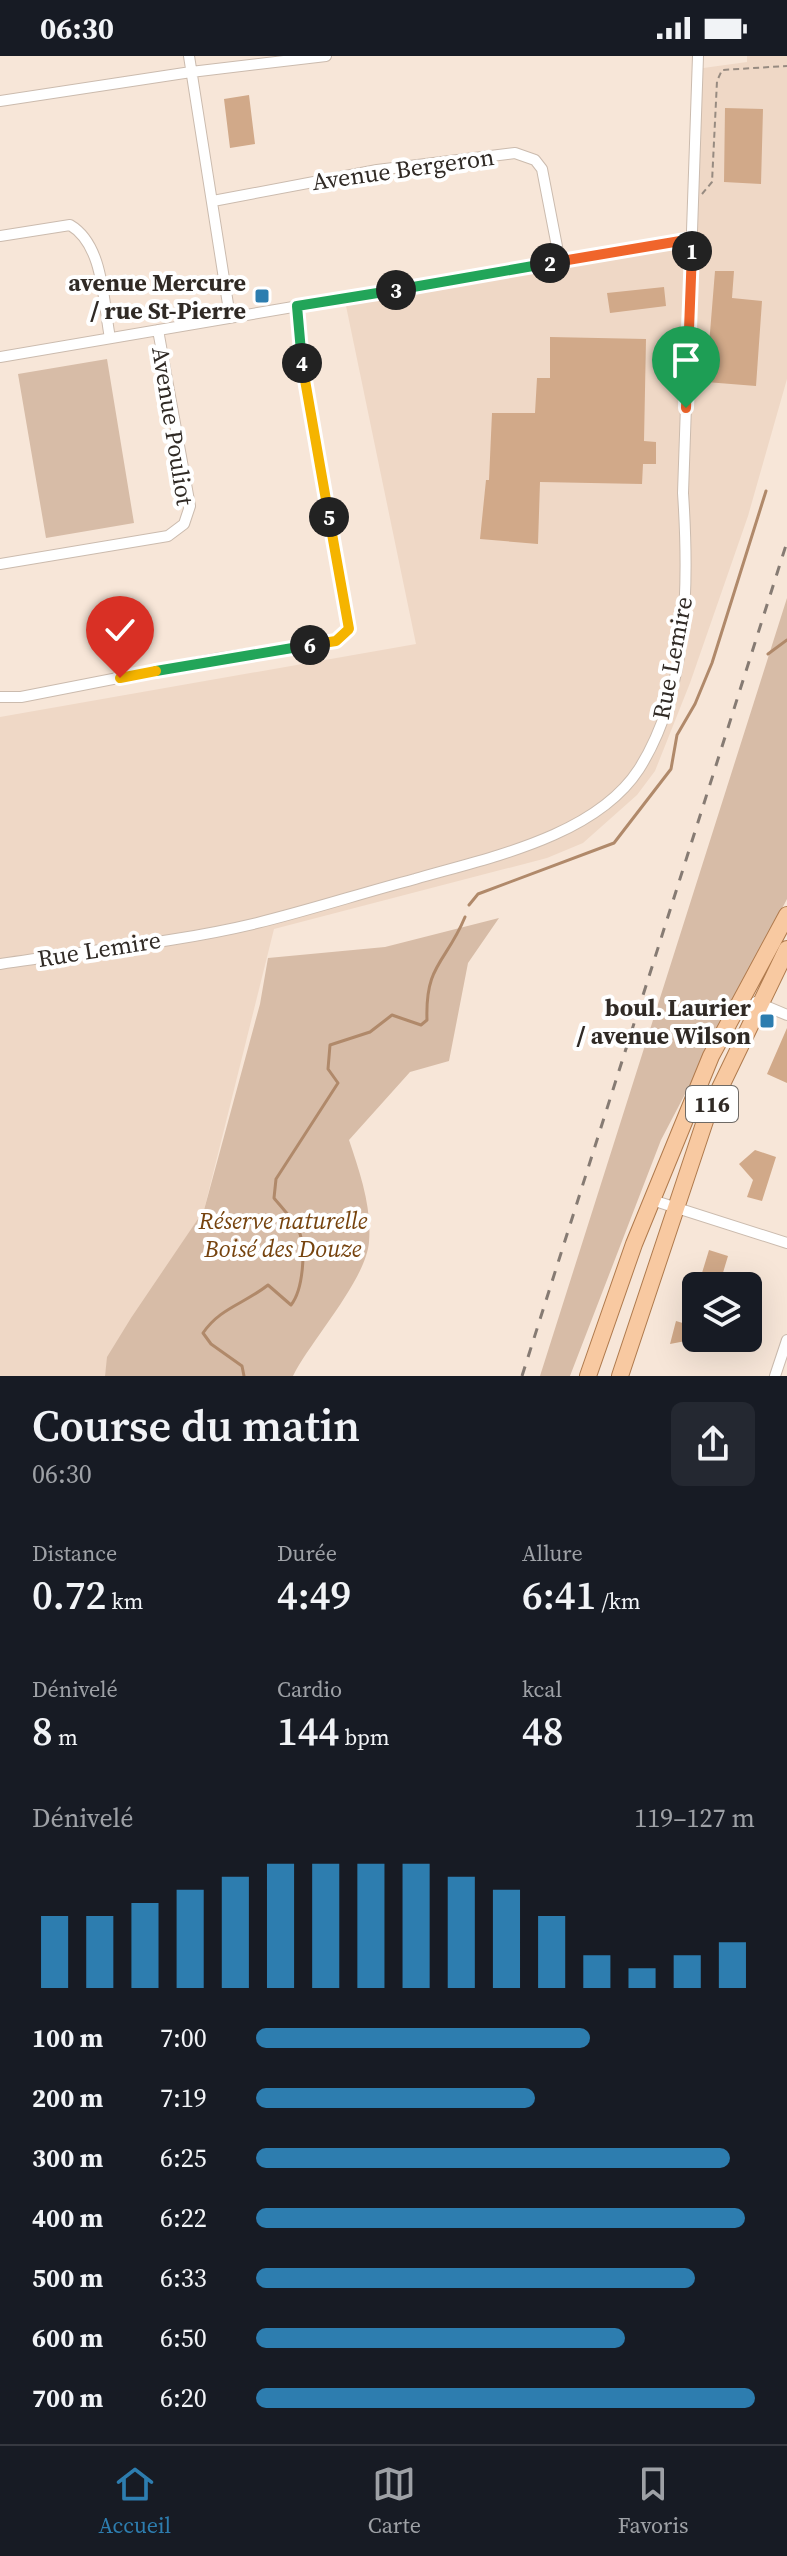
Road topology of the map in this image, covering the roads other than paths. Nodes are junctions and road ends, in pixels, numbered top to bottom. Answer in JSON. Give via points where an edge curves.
{"nodes":[{"id":1,"x":189,"y":56,"type":"edge"},
{"id":2,"x":326,"y":56,"type":"edge"},
{"id":3,"x":698,"y":56,"type":"edge"},
{"id":4,"x":191,"y":72,"type":"junction"},
{"id":5,"x":0,"y":101,"type":"edge"},
{"id":6,"x":213,"y":201,"type":"junction"},
{"id":7,"x":0,"y":236,"type":"edge"},
{"id":8,"x":692,"y":239,"type":"junction"},
{"id":9,"x":560,"y":262,"type":"junction"},
{"id":10,"x":297,"y":306,"type":"junction"},
{"id":11,"x":230,"y":317,"type":"junction"},
{"id":12,"x":158,"y":330,"type":"junction"},
{"id":13,"x":110,"y":338,"type":"junction"},
{"id":14,"x":0,"y":357,"type":"edge"},
{"id":15,"x":0,"y":564,"type":"edge"},
{"id":16,"x":0,"y":697,"type":"edge"},
{"id":17,"x":787,"y":915,"type":"edge"},
{"id":18,"x":787,"y":949,"type":"edge"},
{"id":19,"x":0,"y":964,"type":"edge"},
{"id":20,"x":751,"y":1000,"type":"junction"},
{"id":21,"x":787,"y":1015,"type":"edge"},
{"id":22,"x":652,"y":1200,"type":"junction"},
{"id":23,"x":675,"y":1208,"type":"junction"},
{"id":24,"x":787,"y":1243,"type":"edge"},
{"id":25,"x":787,"y":1340,"type":"edge"},
{"id":26,"x":588,"y":1376,"type":"edge"},
{"id":27,"x":620,"y":1376,"type":"edge"},
{"id":28,"x":775,"y":1376,"type":"edge"}],
"edges":[{"from":1,"to":4,"type":"street"},
{"from":2,"to":4,"type":"street"},
{"from":3,"to":8,"type":"street","name":"Rue Lemire"},
{"from":4,"to":5,"type":"street"},
{"from":4,"to":6,"type":"street"},
{"from":6,"to":9,"type":"street","name":"Avenue Bergeron","via":[[377,170],[515,153],[535,160],[542,169]]},
{"from":6,"to":11,"type":"street"},
{"from":7,"to":13,"type":"street","via":[[70,225],[79,231],[93,249]]},
{"from":8,"to":9,"type":"street"},
{"from":8,"to":19,"type":"street","name":"Rue Lemire","via":[[684,618],[661,725],[638,772],[601,808],[530,844],[255,923]]},
{"from":9,"to":10,"type":"street"},
{"from":10,"to":11,"type":"street"},
{"from":10,"to":16,"type":"street","via":[[349,629],[336,641]]},
{"from":11,"to":12,"type":"street"},
{"from":12,"to":13,"type":"street"},
{"from":12,"to":15,"type":"street","name":"Avenue Pouliot","via":[[190,506],[184,524],[168,536]]},
{"from":13,"to":14,"type":"street"},
{"from":17,"to":20,"type":"main road","number":"116"},
{"from":18,"to":20,"type":"main road","number":"116"},
{"from":20,"to":21,"type":"street"},
{"from":20,"to":22,"type":"main road","number":"116","via":[[711,1056]]},
{"from":20,"to":23,"type":"main road","number":"116"},
{"from":22,"to":23,"type":"street"},
{"from":22,"to":26,"type":"main road","number":"116"},
{"from":23,"to":24,"type":"street"},
{"from":23,"to":27,"type":"main road","number":"116"},
{"from":25,"to":28,"type":"street"}]}
